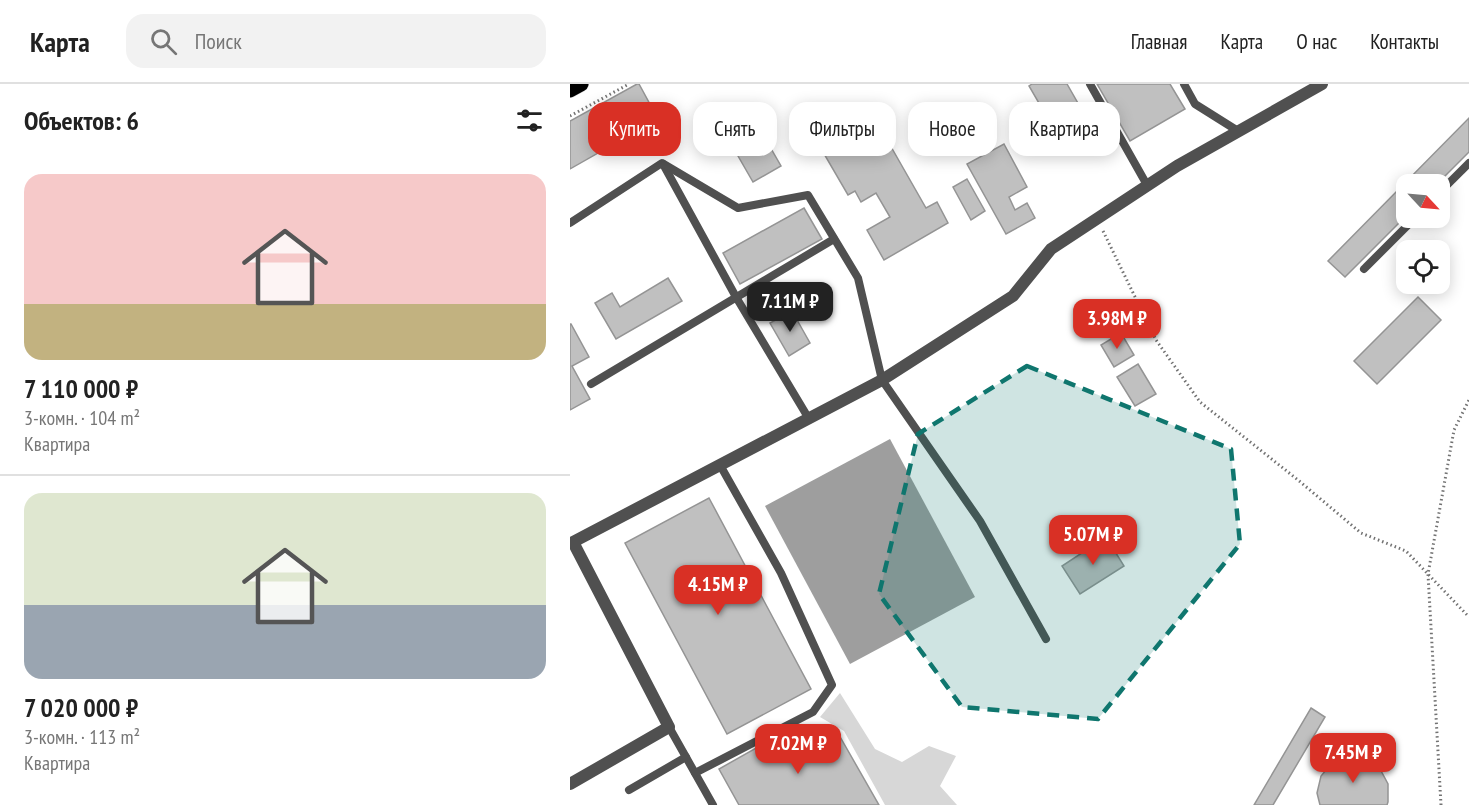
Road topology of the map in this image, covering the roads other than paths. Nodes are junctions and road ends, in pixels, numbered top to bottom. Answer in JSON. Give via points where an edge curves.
{"nodes":[{"id":1,"x":581,"y":84,"type":"edge"},
{"id":2,"x":1090,"y":84,"type":"edge"},
{"id":3,"x":1184,"y":84,"type":"edge"},
{"id":4,"x":1322,"y":84,"type":"edge"},
{"id":5,"x":570,"y":90,"type":"edge"},
{"id":6,"x":1238,"y":131,"type":"junction"},
{"id":7,"x":662,"y":163,"type":"junction"},
{"id":8,"x":1469,"y":163,"type":"edge"},
{"id":9,"x":1450,"y":182,"type":"edge"},
{"id":10,"x":1147,"y":186,"type":"junction"},
{"id":11,"x":570,"y":223,"type":"edge"},
{"id":12,"x":1405,"y":228,"type":"edge"},
{"id":13,"x":834,"y":239,"type":"junction"},
{"id":14,"x":1365,"y":268,"type":"dead end"},
{"id":15,"x":736,"y":297,"type":"junction"},
{"id":16,"x":882,"y":380,"type":"junction"},
{"id":17,"x":591,"y":384,"type":"dead end"},
{"id":18,"x":809,"y":419,"type":"junction"},
{"id":19,"x":720,"y":465,"type":"junction"},
{"id":20,"x":571,"y":541,"type":"edge"},
{"id":21,"x":1046,"y":639,"type":"dead end"},
{"id":22,"x":669,"y":727,"type":"junction"},
{"id":23,"x":686,"y":757,"type":"junction"},
{"id":24,"x":695,"y":773,"type":"junction"},
{"id":25,"x":570,"y":784,"type":"edge"},
{"id":26,"x":630,"y":790,"type":"dead end"},
{"id":27,"x":713,"y":805,"type":"edge"}],
"edges":[{"from":1,"to":5,"type":"main road"},
{"from":2,"to":10,"type":"lane"},
{"from":3,"to":6,"type":"lane","via":[[1195,104]]},
{"from":4,"to":6,"type":"street"},
{"from":6,"to":10,"type":"street"},
{"from":7,"to":11,"type":"lane"},
{"from":7,"to":13,"type":"lane","via":[[738,208],[808,195]]},
{"from":7,"to":15,"type":"lane"},
{"from":8,"to":9,"type":"lane"},
{"from":10,"to":16,"type":"street","via":[[1051,249],[1013,296]]},
{"from":12,"to":14,"type":"lane"},
{"from":13,"to":15,"type":"lane"},
{"from":13,"to":16,"type":"lane","via":[[858,278]]},
{"from":15,"to":17,"type":"lane"},
{"from":15,"to":18,"type":"lane"},
{"from":16,"to":18,"type":"street"},
{"from":16,"to":21,"type":"lane","via":[[980,521]]},
{"from":18,"to":19,"type":"street"},
{"from":19,"to":20,"type":"street"},
{"from":19,"to":24,"type":"lane","via":[[781,573],[832,685],[813,712]]},
{"from":20,"to":22,"type":"street"},
{"from":22,"to":23,"type":"lane"},
{"from":22,"to":25,"type":"street"},
{"from":23,"to":24,"type":"lane"},
{"from":23,"to":26,"type":"lane"},
{"from":24,"to":27,"type":"lane"}]}
